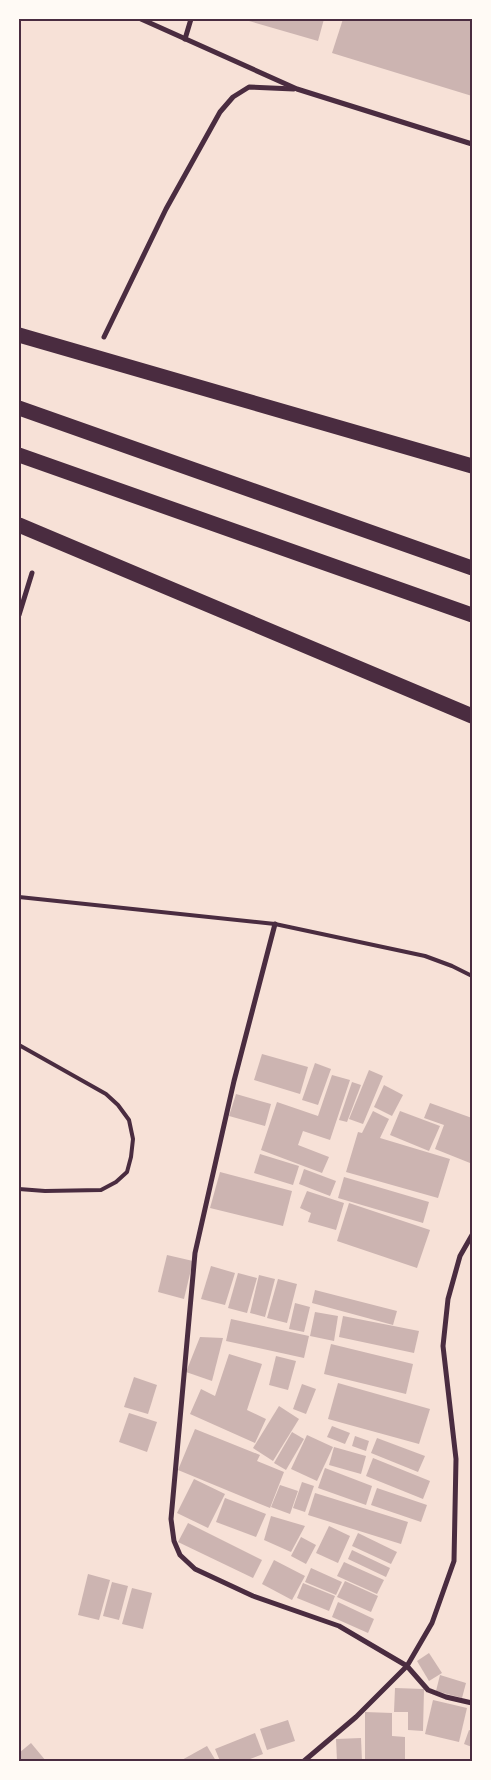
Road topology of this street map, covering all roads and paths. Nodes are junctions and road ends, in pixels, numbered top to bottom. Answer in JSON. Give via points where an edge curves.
{"nodes":[{"id":1,"x":141,"y":19,"type":"edge"},
{"id":2,"x":191,"y":19,"type":"edge"},
{"id":3,"x":186,"y":39,"type":"junction"},
{"id":4,"x":297,"y":89,"type":"junction"},
{"id":5,"x":472,"y":144,"type":"edge"},
{"id":6,"x":19,"y":335,"type":"edge"},
{"id":7,"x":104,"y":338,"type":"dead end"},
{"id":8,"x":19,"y":408,"type":"edge"},
{"id":9,"x":19,"y":455,"type":"edge"},
{"id":10,"x":472,"y":466,"type":"edge"},
{"id":11,"x":19,"y":525,"type":"edge"},
{"id":12,"x":472,"y":568,"type":"edge"},
{"id":13,"x":32,"y":573,"type":"dead end"},
{"id":14,"x":19,"y":615,"type":"edge"},
{"id":15,"x":472,"y":615,"type":"edge"},
{"id":16,"x":472,"y":716,"type":"edge"},
{"id":17,"x":19,"y":897,"type":"edge"},
{"id":18,"x":275,"y":924,"type":"junction"},
{"id":19,"x":472,"y":976,"type":"edge"},
{"id":20,"x":19,"y":1045,"type":"edge"},
{"id":21,"x":19,"y":1189,"type":"edge"},
{"id":22,"x":472,"y":1235,"type":"edge"},
{"id":23,"x":407,"y":1666,"type":"junction"},
{"id":24,"x":472,"y":1703,"type":"edge"},
{"id":25,"x":304,"y":1761,"type":"edge"}],
"edges":[{"from":1,"to":3,"type":"street"},
{"from":2,"to":3,"type":"street"},
{"from":3,"to":4,"type":"street"},
{"from":4,"to":5,"type":"street"},
{"from":4,"to":7,"type":"street","via":[[249,87],[233,97],[220,112],[162,217]]},
{"from":6,"to":10,"type":"highway"},
{"from":8,"to":12,"type":"highway"},
{"from":9,"to":15,"type":"highway"},
{"from":11,"to":16,"type":"highway"},
{"from":13,"to":14,"type":"street"},
{"from":17,"to":18,"type":"lane"},
{"from":18,"to":19,"type":"lane","via":[[425,956]]},
{"from":18,"to":23,"type":"street","via":[[234,1081],[195,1253],[171,1518],[174,1541],[180,1555],[196,1569],[253,1596],[339,1626]]},
{"from":20,"to":21,"type":"lane","via":[[106,1094],[128,1120],[133,1139],[127,1172],[101,1190],[45,1192]]},
{"from":22,"to":23,"type":"street","via":[[460,1256],[448,1299],[443,1346],[456,1459],[454,1561],[432,1623]]},
{"from":23,"to":24,"type":"street","via":[[428,1690]]},
{"from":23,"to":25,"type":"street","via":[[356,1717]]}]}
